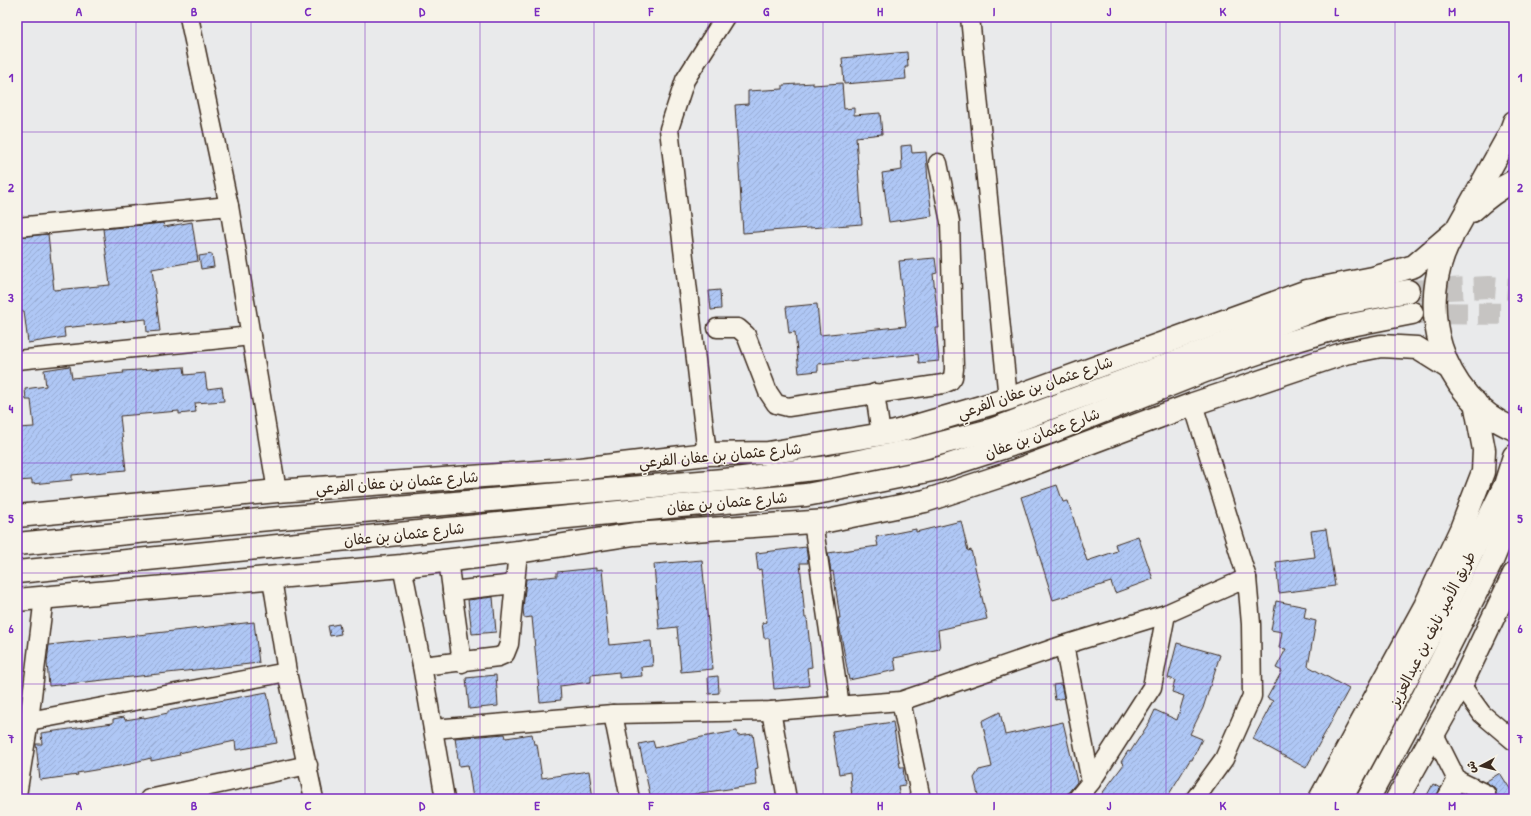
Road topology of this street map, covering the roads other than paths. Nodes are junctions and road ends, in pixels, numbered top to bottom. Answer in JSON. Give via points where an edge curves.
{"nodes":[{"id":1,"x":189,"y":17,"type":"edge"},
{"id":2,"x":726,"y":17,"type":"edge"},
{"id":3,"x":970,"y":17,"type":"edge"},
{"id":4,"x":1513,"y":123,"type":"edge"},
{"id":5,"x":938,"y":162,"type":"dead end"},
{"id":6,"x":1514,"y":181,"type":"edge"},
{"id":7,"x":229,"y":206,"type":"junction"},
{"id":8,"x":17,"y":227,"type":"edge"},
{"id":9,"x":1456,"y":230,"type":"junction"},
{"id":10,"x":1408,"y":291,"type":"tunnel mouth"},
{"id":11,"x":1412,"y":313,"type":"tunnel mouth"},
{"id":12,"x":717,"y":328,"type":"dead end"},
{"id":13,"x":251,"y":336,"type":"junction"},
{"id":14,"x":17,"y":360,"type":"edge"},
{"id":15,"x":1449,"y":368,"type":"junction"},
{"id":16,"x":875,"y":393,"type":"junction"},
{"id":17,"x":1008,"y":400,"type":"junction"},
{"id":18,"x":1475,"y":402,"type":"junction"},
{"id":19,"x":1192,"y":404,"type":"junction"},
{"id":20,"x":1514,"y":428,"type":"edge"},
{"id":21,"x":881,"y":434,"type":"junction"},
{"id":22,"x":707,"y":454,"type":"junction"},
{"id":23,"x":1514,"y":456,"type":"edge"},
{"id":24,"x":277,"y":491,"type":"junction"},
{"id":25,"x":1514,"y":508,"type":"edge"},
{"id":26,"x":393,"y":509,"type":"junction"},
{"id":27,"x":64,"y":512,"type":"junction"},
{"id":28,"x":17,"y":516,"type":"edge"},
{"id":29,"x":813,"y":522,"type":"junction"},
{"id":30,"x":17,"y":544,"type":"edge"},
{"id":31,"x":518,"y":552,"type":"junction"},
{"id":32,"x":448,"y":560,"type":"junction"},
{"id":33,"x":402,"y":566,"type":"junction"},
{"id":34,"x":17,"y":572,"type":"edge"},
{"id":35,"x":1514,"y":574,"type":"edge"},
{"id":36,"x":1247,"y":578,"type":"junction"},
{"id":37,"x":272,"y":579,"type":"junction"},
{"id":38,"x":223,"y":583,"type":"junction"},
{"id":39,"x":514,"y":584,"type":"junction"},
{"id":40,"x":17,"y":585,"type":"edge"},
{"id":41,"x":452,"y":591,"type":"junction"},
{"id":42,"x":44,"y":597,"type":"junction"},
{"id":43,"x":17,"y":600,"type":"edge"},
{"id":44,"x":1166,"y":614,"type":"junction"},
{"id":45,"x":1064,"y":645,"type":"junction"},
{"id":46,"x":462,"y":663,"type":"junction"},
{"id":47,"x":422,"y":666,"type":"junction"},
{"id":48,"x":287,"y":672,"type":"junction"},
{"id":49,"x":1461,"y":684,"type":"junction"},
{"id":50,"x":901,"y":701,"type":"junction"},
{"id":51,"x":840,"y":706,"type":"junction"},
{"id":52,"x":771,"y":711,"type":"junction"},
{"id":53,"x":613,"y":714,"type":"junction"},
{"id":54,"x":29,"y":721,"type":"junction"},
{"id":55,"x":433,"y":729,"type":"junction"},
{"id":56,"x":1433,"y":732,"type":"junction"},
{"id":57,"x":1514,"y":741,"type":"edge"},
{"id":58,"x":308,"y":765,"type":"junction"},
{"id":59,"x":1457,"y":780,"type":"junction"},
{"id":60,"x":1091,"y":782,"type":"junction"},
{"id":61,"x":17,"y":795,"type":"edge"},
{"id":62,"x":156,"y":798,"type":"edge"},
{"id":63,"x":314,"y":799,"type":"edge"},
{"id":64,"x":445,"y":799,"type":"edge"},
{"id":65,"x":630,"y":799,"type":"edge"},
{"id":66,"x":787,"y":799,"type":"edge"},
{"id":67,"x":921,"y":799,"type":"edge"},
{"id":68,"x":1077,"y":799,"type":"edge"},
{"id":69,"x":1196,"y":799,"type":"edge"},
{"id":70,"x":1320,"y":799,"type":"edge"},
{"id":71,"x":1341,"y":799,"type":"edge"},
{"id":72,"x":1368,"y":799,"type":"edge"},
{"id":73,"x":1397,"y":799,"type":"edge"},
{"id":74,"x":1446,"y":799,"type":"edge"},
{"id":75,"x":1484,"y":799,"type":"edge"}],
"edges":[{"from":1,"to":7,"type":"street"},
{"from":2,"to":22,"type":"street","via":[[685,80],[669,129]]},
{"from":3,"to":17,"type":"street"},
{"from":4,"to":9,"type":"main road"},
{"from":5,"to":16,"type":"street","via":[[950,222],[953,378],[936,385]]},
{"from":6,"to":9,"type":"main road","via":[[1485,198]]},
{"from":7,"to":8,"type":"street"},
{"from":7,"to":13,"type":"street"},
{"from":9,"to":15,"type":"main road","via":[[1442,259],[1434,306],[1438,338]]},
{"from":9,"to":17,"type":"main road","name":"شارع عثمان بن عفان الفرعي","via":[[1414,266],[1373,278],[1306,291]]},
{"from":10,"to":26,"type":"main road","name":"شارع عثمان بن عفان","via":[[1323,307],[991,430],[919,449],[829,468],[735,479]]},
{"from":11,"to":34,"type":"main road","name":"شارع عثمان بن عفان","via":[[1341,327],[1284,344],[1205,371],[1051,432],[937,469],[844,488],[806,495]]},
{"from":12,"to":16,"type":"street","via":[[738,328],[746,335],[768,392],[776,404],[788,407]]},
{"from":13,"to":14,"type":"street"},
{"from":13,"to":24,"type":"street"},
{"from":15,"to":18,"type":"main road"},
{"from":15,"to":19,"type":"main road","via":[[1417,348],[1381,346],[1345,353]]},
{"from":16,"to":21,"type":"street"},
{"from":17,"to":21,"type":"main road","name":"شارع عثمان بن عفان الفرعي"},
{"from":18,"to":20,"type":"main road","via":[[1498,420]]},
{"from":18,"to":70,"type":"main road","via":[[1484,450],[1483,472],[1464,522],[1425,606]]},
{"from":19,"to":29,"type":"main road","via":[[925,502]]},
{"from":19,"to":36,"type":"street"},
{"from":21,"to":22,"type":"main road","name":"شارع عثمان بن عفان الفرعي","via":[[768,453]]},
{"from":22,"to":24,"type":"main road","name":"شارع عثمان بن عفان الفرعي","via":[[580,469]]},
{"from":23,"to":71,"type":"main road","name":"طريق الأمير نايف بن عبدالعزيز","via":[[1505,485],[1440,617]]},
{"from":24,"to":27,"type":"main road","name":"شارع عثمان بن عفان الفرعي"},
{"from":25,"to":72,"type":"main road","name":"طريق الأمير نايف بن عبدالعزيز","via":[[1492,561]]},
{"from":26,"to":27,"type":"main road"},
{"from":26,"to":30,"type":"main road","name":"شارع عثمان بن عفان"},
{"from":27,"to":28,"type":"main road","name":"شارع عثمان بن عفان الفرعي"},
{"from":29,"to":31,"type":"main road","via":[[634,534]]},
{"from":29,"to":51,"type":"street"},
{"from":31,"to":32,"type":"main road"},
{"from":31,"to":39,"type":"street"},
{"from":32,"to":33,"type":"main road"},
{"from":32,"to":41,"type":"street"},
{"from":33,"to":37,"type":"main road"},
{"from":33,"to":47,"type":"street"},
{"from":35,"to":49,"type":"main road"},
{"from":36,"to":44,"type":"street"},
{"from":36,"to":69,"type":"street","via":[[1251,624],[1252,696],[1224,759]]},
{"from":37,"to":38,"type":"main road"},
{"from":37,"to":48,"type":"street"},
{"from":38,"to":40,"type":"main road"},
{"from":38,"to":42,"type":"main road"},
{"from":39,"to":41,"type":"street"},
{"from":39,"to":46,"type":"street","via":[[509,644],[505,654]]},
{"from":41,"to":46,"type":"street"},
{"from":42,"to":43,"type":"main road"},
{"from":42,"to":54,"type":"street"},
{"from":44,"to":45,"type":"street"},
{"from":44,"to":60,"type":"street","via":[[1152,687]]},
{"from":45,"to":50,"type":"street"},
{"from":45,"to":60,"type":"street"},
{"from":46,"to":47,"type":"street"},
{"from":47,"to":55,"type":"street"},
{"from":48,"to":54,"type":"street"},
{"from":48,"to":58,"type":"street"},
{"from":49,"to":56,"type":"main road"},
{"from":49,"to":57,"type":"street","via":[[1482,714]]},
{"from":50,"to":51,"type":"street"},
{"from":50,"to":67,"type":"street"},
{"from":51,"to":52,"type":"street"},
{"from":52,"to":53,"type":"street"},
{"from":52,"to":66,"type":"street"},
{"from":53,"to":55,"type":"street"},
{"from":53,"to":65,"type":"street"},
{"from":54,"to":61,"type":"street"},
{"from":55,"to":64,"type":"street"},
{"from":56,"to":59,"type":"street"},
{"from":56,"to":73,"type":"main road"},
{"from":58,"to":62,"type":"street"},
{"from":58,"to":63,"type":"street"},
{"from":59,"to":74,"type":"street"},
{"from":59,"to":75,"type":"street","via":[[1486,794]]},
{"from":60,"to":68,"type":"street"}]}
